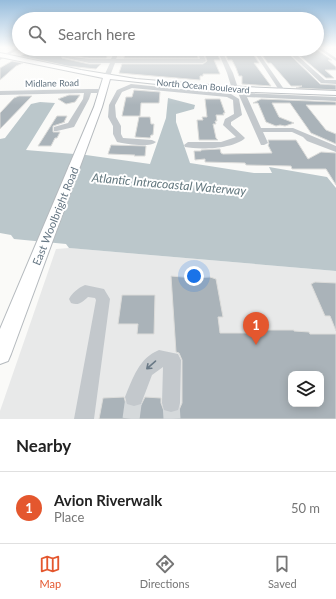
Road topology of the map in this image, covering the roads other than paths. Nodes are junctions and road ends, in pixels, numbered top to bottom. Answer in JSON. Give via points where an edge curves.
{"nodes":[{"id":1,"x":51,"y":67,"type":"edge"},
{"id":2,"x":111,"y":67,"type":"edge"},
{"id":3,"x":227,"y":67,"type":"edge"},
{"id":4,"x":265,"y":67,"type":"edge"},
{"id":5,"x":306,"y":67,"type":"edge"},
{"id":6,"x":107,"y":76,"type":"junction"},
{"id":7,"x":336,"y":82,"type":"edge"},
{"id":8,"x":235,"y":89,"type":"junction"},
{"id":9,"x":220,"y":90,"type":"junction"},
{"id":10,"x":88,"y":91,"type":"junction"},
{"id":11,"x":104,"y":91,"type":"junction"},
{"id":12,"x":0,"y":92,"type":"edge"},
{"id":13,"x":10,"y":92,"type":"junction"},
{"id":14,"x":283,"y":92,"type":"junction"},
{"id":15,"x":336,"y":93,"type":"edge"},
{"id":16,"x":243,"y":95,"type":"junction"},
{"id":17,"x":309,"y":95,"type":"junction"},
{"id":18,"x":336,"y":99,"type":"edge"},
{"id":19,"x":0,"y":102,"type":"edge"},
{"id":20,"x":57,"y":129,"type":"dead end"},
{"id":21,"x":258,"y":130,"type":"junction"},
{"id":22,"x":152,"y":142,"type":"dead end"},
{"id":23,"x":264,"y":142,"type":"dead end"},
{"id":24,"x":188,"y":145,"type":"dead end"},
{"id":25,"x":336,"y":149,"type":"edge"},
{"id":26,"x":76,"y":299,"type":"dead end"},
{"id":27,"x":0,"y":354,"type":"edge"},
{"id":28,"x":134,"y":397,"type":"tunnel mouth"},
{"id":29,"x":172,"y":403,"type":"tunnel mouth"},
{"id":30,"x":84,"y":419,"type":"edge"}],
"edges":[{"from":1,"to":6,"type":"main road","name":"North Ocean Boulevard"},
{"from":2,"to":6,"type":"street"},
{"from":3,"to":8,"type":"street"},
{"from":4,"to":14,"type":"street"},
{"from":5,"to":7,"type":"street","via":[[323,82]]},
{"from":6,"to":9,"type":"main road","name":"North Ocean Boulevard"},
{"from":6,"to":11,"type":"main road","name":"East Woolbright Road"},
{"from":8,"to":9,"type":"main road","name":"North Ocean Boulevard"},
{"from":8,"to":14,"type":"main road","name":"North Ocean Boulevard"},
{"from":8,"to":16,"type":"street"},
{"from":9,"to":22,"type":"street","via":[[136,86],[118,91],[112,105],[112,117],[120,140]]},
{"from":9,"to":24,"type":"street","via":[[236,99],[238,115],[228,121],[227,125],[241,138],[229,144],[216,146]]},
{"from":10,"to":11,"type":"street","name":"Midlane Road"},
{"from":10,"to":13,"type":"street","name":"Midlane Road"},
{"from":10,"to":20,"type":"street","via":[[71,125]]},
{"from":11,"to":27,"type":"main road","name":"East Woolbright Road"},
{"from":12,"to":13,"type":"street","name":"Midlane Road"},
{"from":13,"to":19,"type":"street"},
{"from":14,"to":17,"type":"main road","name":"North Ocean Boulevard"},
{"from":15,"to":17,"type":"main road","name":"North Ocean Boulevard"},
{"from":16,"to":17,"type":"street"},
{"from":16,"to":21,"type":"street"},
{"from":17,"to":18,"type":"street"},
{"from":21,"to":23,"type":"street"},
{"from":21,"to":25,"type":"street","via":[[293,130]]},
{"from":26,"to":30,"type":"street","via":[[85,291],[99,293],[103,299]]},
{"from":29,"to":28,"type":"street","one_way":true,"via":[[172,360],[159,358],[146,368]]}]}
